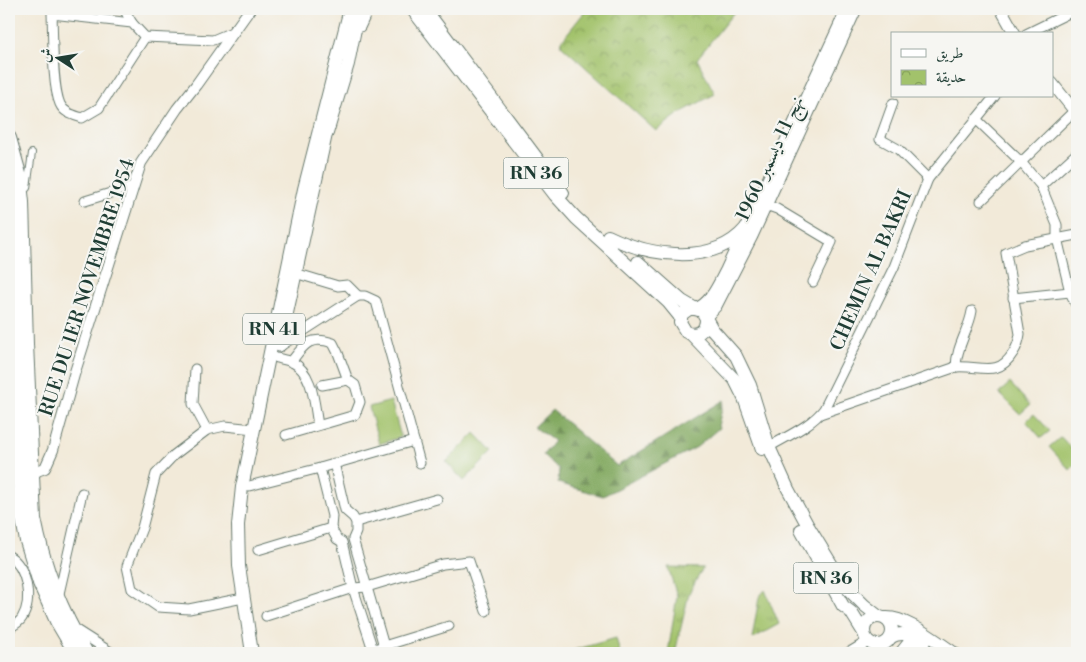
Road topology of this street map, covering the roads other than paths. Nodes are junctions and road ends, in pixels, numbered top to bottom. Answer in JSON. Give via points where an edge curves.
{"nodes":[{"id":1,"x":124,"y":9,"type":"edge"},
{"id":2,"x":341,"y":9,"type":"edge"},
{"id":3,"x":350,"y":9,"type":"edge"},
{"id":4,"x":354,"y":9,"type":"edge"},
{"id":5,"x":359,"y":9,"type":"edge"},
{"id":6,"x":369,"y":9,"type":"edge"},
{"id":7,"x":407,"y":9,"type":"edge"},
{"id":8,"x":412,"y":9,"type":"edge"},
{"id":9,"x":425,"y":9,"type":"edge"},
{"id":10,"x":847,"y":9,"type":"edge"},
{"id":11,"x":856,"y":9,"type":"edge"},
{"id":12,"x":1001,"y":9,"type":"edge"},
{"id":13,"x":1077,"y":9,"type":"edge"},
{"id":14,"x":248,"y":12,"type":"edge"},
{"id":15,"x":423,"y":22,"type":"junction"},
{"id":16,"x":132,"y":23,"type":"junction"},
{"id":17,"x":1014,"y":32,"type":"edge"},
{"id":18,"x":1030,"y":32,"type":"edge"},
{"id":19,"x":144,"y":37,"type":"junction"},
{"id":20,"x":348,"y":64,"type":"junction"},
{"id":21,"x":1054,"y":85,"type":"edge"},
{"id":22,"x":993,"y":98,"type":"edge"},
{"id":23,"x":892,"y":104,"type":"dead end"},
{"id":24,"x":1076,"y":112,"type":"edge"},
{"id":25,"x":976,"y":119,"type":"junction"},
{"id":26,"x":9,"y":138,"type":"edge"},
{"id":27,"x":320,"y":142,"type":"junction"},
{"id":28,"x":32,"y":153,"type":"dead end"},
{"id":29,"x":1077,"y":153,"type":"edge"},
{"id":30,"x":1021,"y":162,"type":"junction"},
{"id":31,"x":9,"y":178,"type":"edge"},
{"id":32,"x":928,"y":180,"type":"junction"},
{"id":33,"x":133,"y":186,"type":"junction"},
{"id":34,"x":1041,"y":186,"type":"junction"},
{"id":35,"x":27,"y":188,"type":"dead end"},
{"id":36,"x":85,"y":201,"type":"dead end"},
{"id":37,"x":981,"y":201,"type":"dead end"},
{"id":38,"x":766,"y":205,"type":"junction"},
{"id":39,"x":746,"y":228,"type":"junction"},
{"id":40,"x":608,"y":236,"type":"junction"},
{"id":41,"x":1077,"y":236,"type":"edge"},
{"id":42,"x":1057,"y":238,"type":"junction"},
{"id":43,"x":11,"y":243,"type":"edge"},
{"id":44,"x":296,"y":273,"type":"junction"},
{"id":45,"x":814,"y":282,"type":"dead end"},
{"id":46,"x":1070,"y":292,"type":"junction"},
{"id":47,"x":358,"y":296,"type":"junction"},
{"id":48,"x":1013,"y":298,"type":"junction"},
{"id":49,"x":694,"y":308,"type":"junction"},
{"id":50,"x":1077,"y":308,"type":"edge"},
{"id":51,"x":972,"y":311,"type":"dead end"},
{"id":52,"x":681,"y":318,"type":"junction"},
{"id":53,"x":706,"y":318,"type":"junction"},
{"id":54,"x":691,"y":334,"type":"junction"},
{"id":55,"x":731,"y":350,"type":"junction"},
{"id":56,"x":278,"y":352,"type":"junction"},
{"id":57,"x":291,"y":362,"type":"junction"},
{"id":58,"x":719,"y":362,"type":"junction"},
{"id":59,"x":956,"y":367,"type":"junction"},
{"id":60,"x":195,"y":369,"type":"dead end"},
{"id":61,"x":348,"y":380,"type":"junction"},
{"id":62,"x":322,"y":386,"type":"dead end"},
{"id":63,"x":820,"y":414,"type":"junction"},
{"id":64,"x":318,"y":425,"type":"junction"},
{"id":65,"x":254,"y":429,"type":"junction"},
{"id":66,"x":207,"y":430,"type":"junction"},
{"id":67,"x":286,"y":435,"type":"dead end"},
{"id":68,"x":414,"y":441,"type":"junction"},
{"id":69,"x":769,"y":447,"type":"junction"},
{"id":70,"x":334,"y":463,"type":"junction"},
{"id":71,"x":420,"y":464,"type":"dead end"},
{"id":72,"x":320,"y":468,"type":"junction"},
{"id":73,"x":20,"y":477,"type":"edge"},
{"id":74,"x":249,"y":486,"type":"junction"},
{"id":75,"x":82,"y":493,"type":"dead end"},
{"id":76,"x":436,"y":499,"type":"dead end"},
{"id":77,"x":356,"y":522,"type":"junction"},
{"id":78,"x":331,"y":528,"type":"junction"},
{"id":79,"x":353,"y":539,"type":"junction"},
{"id":80,"x":342,"y":542,"type":"junction"},
{"id":81,"x":258,"y":550,"type":"dead end"},
{"id":82,"x":9,"y":556,"type":"edge"},
{"id":83,"x":367,"y":587,"type":"junction"},
{"id":84,"x":353,"y":588,"type":"junction"},
{"id":85,"x":58,"y":598,"type":"junction"},
{"id":86,"x":243,"y":598,"type":"junction"},
{"id":87,"x":486,"y":610,"type":"dead end"},
{"id":88,"x":266,"y":616,"type":"dead end"},
{"id":89,"x":882,"y":617,"type":"junction"},
{"id":90,"x":61,"y":619,"type":"junction"},
{"id":91,"x":449,"y":626,"type":"dead end"},
{"id":92,"x":9,"y":628,"type":"edge"},
{"id":93,"x":76,"y":630,"type":"junction"},
{"id":94,"x":890,"y":638,"type":"junction"},
{"id":95,"x":920,"y":639,"type":"junction"},
{"id":96,"x":870,"y":643,"type":"edge"},
{"id":97,"x":385,"y":650,"type":"edge"},
{"id":98,"x":373,"y":652,"type":"edge"},
{"id":99,"x":74,"y":653,"type":"edge"},
{"id":100,"x":86,"y":653,"type":"edge"},
{"id":101,"x":92,"y":653,"type":"edge"},
{"id":102,"x":112,"y":653,"type":"edge"},
{"id":103,"x":252,"y":653,"type":"edge"},
{"id":104,"x":260,"y":653,"type":"edge"},
{"id":105,"x":361,"y":653,"type":"edge"},
{"id":106,"x":849,"y":653,"type":"edge"},
{"id":107,"x":888,"y":653,"type":"edge"},
{"id":108,"x":901,"y":653,"type":"edge"},
{"id":109,"x":940,"y":653,"type":"edge"},
{"id":110,"x":954,"y":653,"type":"edge"}],
"edges":[{"from":1,"to":16,"type":"street"},
{"from":2,"to":27,"type":"main road","number":"RN 41","via":[[318,111]]},
{"from":3,"to":27,"type":"main road","number":"RN 41"},
{"from":4,"to":27,"type":"main road","number":"RN 41"},
{"from":5,"to":20,"type":"main road","number":"RN 41"},
{"from":6,"to":20,"type":"main road","via":[[359,25]]},
{"from":7,"to":15,"type":"main road"},
{"from":8,"to":15,"type":"main road","number":"RN 36"},
{"from":9,"to":40,"type":"main road","number":"RN 36","via":[[558,187]]},
{"from":10,"to":39,"type":"main road","name":"نهج 11 ديسمبر 1960"},
{"from":11,"to":38,"type":"main road","name":"نهج 11 ديسمبر 1960"},
{"from":12,"to":17,"type":"main road"},
{"from":13,"to":18,"type":"street"},
{"from":14,"to":19,"type":"street","via":[[232,32],[213,40]]},
{"from":14,"to":33,"type":"street","name":"RUE DU 1ER NOVEMBRE 1954","via":[[141,163]]},
{"from":15,"to":52,"type":"main road","number":"RN 36","via":[[548,188]]},
{"from":16,"to":19,"type":"street"},
{"from":16,"to":19,"type":"street","via":[[52,14],[56,82],[60,104],[68,113],[82,118],[99,108]]},
{"from":20,"to":27,"type":"main road","number":"RN 41"},
{"from":21,"to":24,"type":"main road"},
{"from":22,"to":25,"type":"street","name":"CHEMIN AL BAKRI"},
{"from":23,"to":32,"type":"street","via":[[880,139],[898,149]]},
{"from":24,"to":30,"type":"street"},
{"from":25,"to":30,"type":"street"},
{"from":25,"to":32,"type":"street","name":"CHEMIN AL BAKRI"},
{"from":26,"to":73,"type":"highway","via":[[19,174],[22,202]]},
{"from":27,"to":44,"type":"main road","number":"RN 41"},
{"from":27,"to":65,"type":"main road","number":"RN 41","via":[[304,189]]},
{"from":28,"to":35,"type":"street"},
{"from":29,"to":34,"type":"street"},
{"from":30,"to":34,"type":"street"},
{"from":30,"to":37,"type":"street"},
{"from":31,"to":43,"type":"highway"},
{"from":32,"to":63,"type":"street","name":"CHEMIN AL BAKRI","via":[[894,267]]},
{"from":33,"to":36,"type":"street"},
{"from":33,"to":73,"type":"street","name":"RUE DU 1ER NOVEMBRE 1954","via":[[52,450],[44,468]]},
{"from":34,"to":42,"type":"street","via":[[1057,225]]},
{"from":38,"to":45,"type":"street","via":[[832,242]]},
{"from":38,"to":53,"type":"main road","name":"نهج 11 ديسمبر 1960","via":[[722,295]]},
{"from":39,"to":40,"type":"main road","via":[[725,245],[684,254],[647,250]]},
{"from":39,"to":49,"type":"main road","name":"نهج 11 ديسمبر 1960","via":[[714,292],[702,307]]},
{"from":40,"to":49,"type":"main road","number":"RN 36"},
{"from":41,"to":42,"type":"street"},
{"from":42,"to":46,"type":"street"},
{"from":42,"to":48,"type":"street","via":[[1006,253]]},
{"from":43,"to":73,"type":"highway"},
{"from":44,"to":47,"type":"street","via":[[338,286],[347,285]]},
{"from":44,"to":56,"type":"main road","number":"RN 41"},
{"from":46,"to":48,"type":"street"},
{"from":46,"to":50,"type":"street"},
{"from":47,"to":56,"type":"street"},
{"from":47,"to":68,"type":"street","via":[[376,301]]},
{"from":48,"to":59,"type":"street","via":[[1020,334],[1019,342],[1006,363],[986,370]]},
{"from":49,"to":52,"type":"main road","via":[[685,311]]},
{"from":49,"to":53,"type":"main road","via":[[702,311]]},
{"from":51,"to":59,"type":"street","via":[[956,357]]},
{"from":52,"to":54,"type":"main road","via":[[683,330]]},
{"from":53,"to":54,"type":"main road","via":[[703,331]]},
{"from":53,"to":55,"type":"main road","number":"RN 36"},
{"from":54,"to":58,"type":"main road","number":"RN 36"},
{"from":55,"to":58,"type":"main road","via":[[720,343],[713,345],[712,352]]},
{"from":55,"to":69,"type":"main road","number":"RN 36","via":[[750,385]]},
{"from":56,"to":57,"type":"street"},
{"from":56,"to":74,"type":"main road","number":"RN 41"},
{"from":57,"to":61,"type":"street","via":[[310,341],[333,342]]},
{"from":57,"to":64,"type":"street","via":[[307,376]]},
{"from":58,"to":96,"type":"main road","number":"RN 36","via":[[738,386],[780,490],[830,584]]},
{"from":59,"to":63,"type":"street"},
{"from":60,"to":66,"type":"street","via":[[193,404]]},
{"from":61,"to":62,"type":"street"},
{"from":61,"to":64,"type":"street","via":[[355,385],[360,402],[355,415]]},
{"from":63,"to":69,"type":"street"},
{"from":64,"to":67,"type":"street"},
{"from":65,"to":66,"type":"street","via":[[225,426]]},
{"from":65,"to":86,"type":"main road","number":"RN 41","via":[[238,525]]},
{"from":66,"to":86,"type":"street","via":[[174,455],[156,474],[142,528],[127,566],[132,589],[158,607],[188,609]]},
{"from":68,"to":70,"type":"street"},
{"from":68,"to":71,"type":"street"},
{"from":69,"to":89,"type":"main road","number":"RN 36","via":[[788,489],[838,577],[864,605]]},
{"from":70,"to":72,"type":"street"},
{"from":70,"to":77,"type":"street","via":[[345,510]]},
{"from":72,"to":74,"type":"street"},
{"from":72,"to":78,"type":"street","via":[[332,516]]},
{"from":73,"to":85,"type":"highway","via":[[32,502],[37,532]]},
{"from":73,"to":90,"type":"highway","via":[[27,541],[40,583]]},
{"from":74,"to":104,"type":"main road","number":"RN 41","via":[[247,562]]},
{"from":75,"to":85,"type":"street"},
{"from":76,"to":77,"type":"street"},
{"from":77,"to":79,"type":"street"},
{"from":78,"to":80,"type":"street"},
{"from":78,"to":81,"type":"street"},
{"from":79,"to":80,"type":"street"},
{"from":79,"to":83,"type":"street"},
{"from":80,"to":84,"type":"street"},
{"from":82,"to":92,"type":"street","via":[[15,560],[27,587],[22,619]]},
{"from":83,"to":84,"type":"street"},
{"from":83,"to":87,"type":"street","via":[[444,564],[469,561]]},
{"from":83,"to":97,"type":"street"},
{"from":84,"to":88,"type":"street"},
{"from":84,"to":98,"type":"street"},
{"from":85,"to":90,"type":"highway"},
{"from":86,"to":103,"type":"main road","number":"RN 41"},
{"from":89,"to":94,"type":"main road","via":[[892,626]]},
{"from":89,"to":96,"type":"main road","via":[[872,617],[864,626]]},
{"from":89,"to":110,"type":"main road","number":"RN 36","via":[[904,622]]},
{"from":90,"to":93,"type":"main road"},
{"from":90,"to":99,"type":"highway"},
{"from":90,"to":100,"type":"highway"},
{"from":91,"to":97,"type":"street"},
{"from":93,"to":101,"type":"main road"},
{"from":93,"to":102,"type":"street"},
{"from":94,"to":95,"type":"main road","via":[[904,634]]},
{"from":94,"to":96,"type":"main road","via":[[882,644]]},
{"from":94,"to":107,"type":"main road"},
{"from":95,"to":108,"type":"main road","via":[[907,644]]},
{"from":95,"to":109,"type":"main road"},
{"from":96,"to":106,"type":"street"},
{"from":97,"to":98,"type":"street"},
{"from":98,"to":105,"type":"street"}]}
